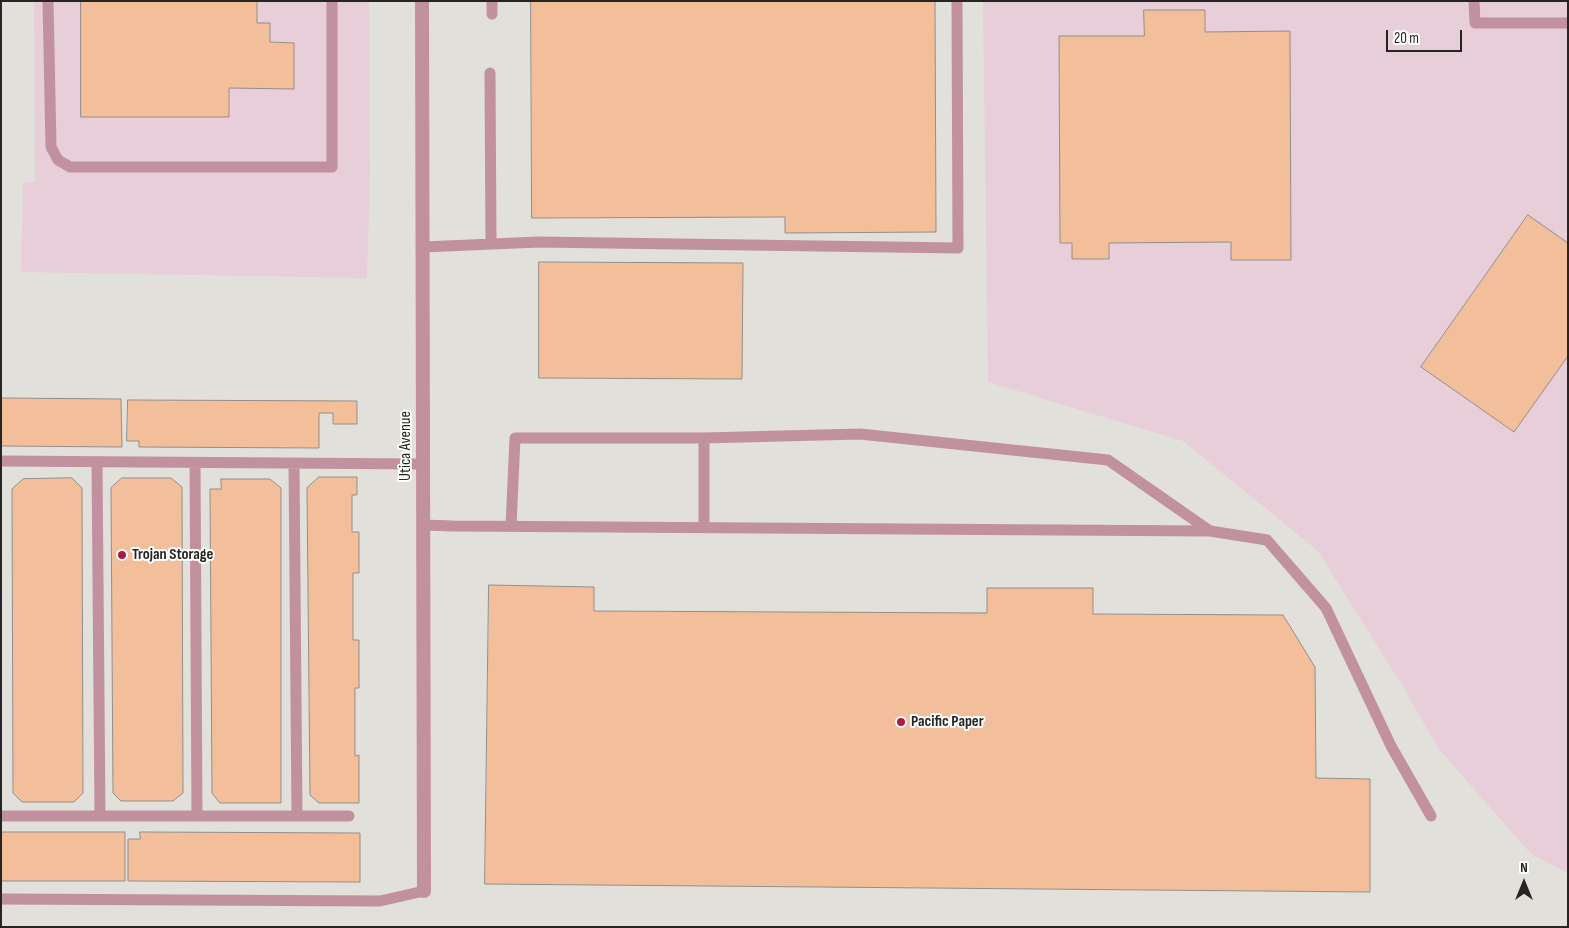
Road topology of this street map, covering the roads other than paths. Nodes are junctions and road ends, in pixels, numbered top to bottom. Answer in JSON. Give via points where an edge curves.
{"nodes":[{"id":1,"x":48,"y":1,"type":"edge"},
{"id":2,"x":332,"y":1,"type":"edge"},
{"id":3,"x":422,"y":1,"type":"edge"},
{"id":4,"x":492,"y":1,"type":"edge"},
{"id":5,"x":958,"y":1,"type":"edge"},
{"id":6,"x":1474,"y":1,"type":"edge"},
{"id":7,"x":492,"y":14,"type":"dead end"},
{"id":8,"x":1568,"y":23,"type":"edge"},
{"id":9,"x":490,"y":73,"type":"dead end"},
{"id":10,"x":491,"y":244,"type":"junction"},
{"id":11,"x":423,"y":247,"type":"junction"},
{"id":12,"x":704,"y":438,"type":"junction"},
{"id":13,"x":1,"y":461,"type":"edge"},
{"id":14,"x":97,"y":462,"type":"junction"},
{"id":15,"x":195,"y":463,"type":"junction"},
{"id":16,"x":294,"y":464,"type":"junction"},
{"id":17,"x":423,"y":464,"type":"junction"},
{"id":18,"x":423,"y":525,"type":"junction"},
{"id":19,"x":512,"y":526,"type":"junction"},
{"id":20,"x":704,"y":528,"type":"junction"},
{"id":21,"x":1210,"y":531,"type":"junction"},
{"id":22,"x":1,"y":816,"type":"edge"},
{"id":23,"x":100,"y":816,"type":"junction"},
{"id":24,"x":197,"y":816,"type":"junction"},
{"id":25,"x":296,"y":816,"type":"junction"},
{"id":26,"x":349,"y":816,"type":"dead end"},
{"id":27,"x":1431,"y":816,"type":"dead end"},
{"id":28,"x":424,"y":891,"type":"joint"},
{"id":29,"x":1,"y":899,"type":"edge"}],
"edges":[{"from":1,"to":2,"type":"lane","via":[[51,147],[58,160],[70,168],[99,168],[332,167]]},
{"from":3,"to":11,"type":"street","name":"Utica Avenue"},
{"from":4,"to":7,"type":"lane"},
{"from":5,"to":10,"type":"lane","via":[[958,248]]},
{"from":6,"to":8,"type":"lane","via":[[1475,22]]},
{"from":9,"to":10,"type":"lane"},
{"from":10,"to":11,"type":"lane"},
{"from":11,"to":17,"type":"street","name":"Utica Avenue"},
{"from":12,"to":19,"type":"lane","via":[[515,438]]},
{"from":12,"to":20,"type":"lane"},
{"from":12,"to":21,"type":"lane","via":[[860,434],[1108,460]]},
{"from":13,"to":14,"type":"lane"},
{"from":14,"to":15,"type":"lane"},
{"from":14,"to":23,"type":"lane"},
{"from":15,"to":16,"type":"lane"},
{"from":15,"to":24,"type":"lane"},
{"from":16,"to":17,"type":"lane"},
{"from":16,"to":25,"type":"lane"},
{"from":17,"to":18,"type":"street","name":"Utica Avenue"},
{"from":18,"to":19,"type":"lane"},
{"from":18,"to":28,"type":"street","name":"Utica Avenue"},
{"from":19,"to":20,"type":"lane"},
{"from":20,"to":21,"type":"lane"},
{"from":21,"to":27,"type":"lane","via":[[1267,540],[1326,608],[1391,746]]},
{"from":22,"to":23,"type":"lane"},
{"from":23,"to":24,"type":"lane"},
{"from":24,"to":25,"type":"lane"},
{"from":25,"to":26,"type":"lane"},
{"from":28,"to":29,"type":"lane","via":[[380,901]]}]}
